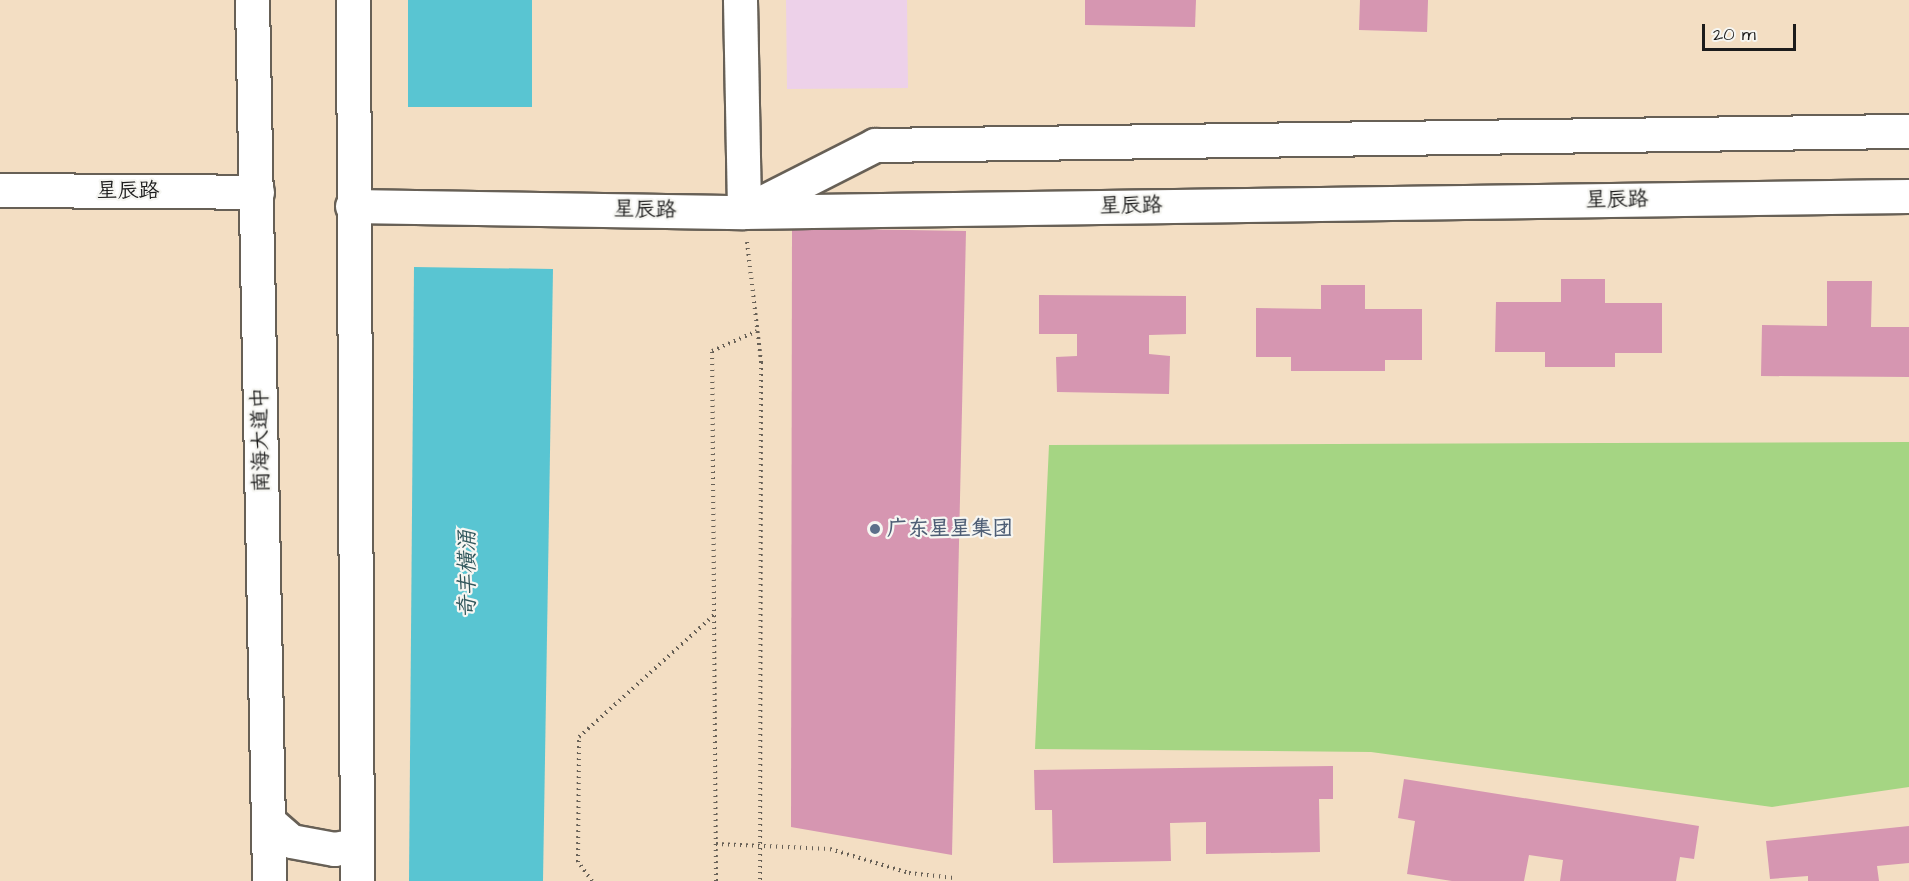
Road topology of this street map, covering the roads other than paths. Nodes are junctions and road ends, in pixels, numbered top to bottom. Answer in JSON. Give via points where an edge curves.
{"nodes":[{"id":1,"x":252,"y":0,"type":"edge"},
{"id":2,"x":353,"y":0,"type":"edge"},
{"id":3,"x":740,"y":0,"type":"edge"},
{"id":4,"x":1909,"y":131,"type":"edge"},
{"id":5,"x":0,"y":190,"type":"edge"},
{"id":6,"x":257,"y":192,"type":"junction"},
{"id":7,"x":1909,"y":196,"type":"edge"},
{"id":8,"x":352,"y":206,"type":"junction"},
{"id":9,"x":744,"y":212,"type":"junction"},
{"id":10,"x":268,"y":821,"type":"junction"},
{"id":11,"x":357,"y":845,"type":"junction"},
{"id":12,"x":269,"y":881,"type":"edge"},
{"id":13,"x":357,"y":881,"type":"edge"}],
"edges":[{"from":1,"to":6,"type":"main road","name":"南海大道中"},
{"from":2,"to":8,"type":"main road"},
{"from":3,"to":9,"type":"main road"},
{"from":4,"to":9,"type":"main road","via":[[875,145]]},
{"from":5,"to":6,"type":"main road","name":"星辰路"},
{"from":6,"to":10,"type":"main road","name":"南海大道中"},
{"from":7,"to":9,"type":"main road","name":"星辰路"},
{"from":8,"to":9,"type":"main road","name":"星辰路"},
{"from":8,"to":11,"type":"main road"},
{"from":10,"to":11,"type":"main road","via":[[291,841],[334,849]]},
{"from":10,"to":12,"type":"main road","name":"南海大道中"},
{"from":11,"to":13,"type":"main road"}]}
